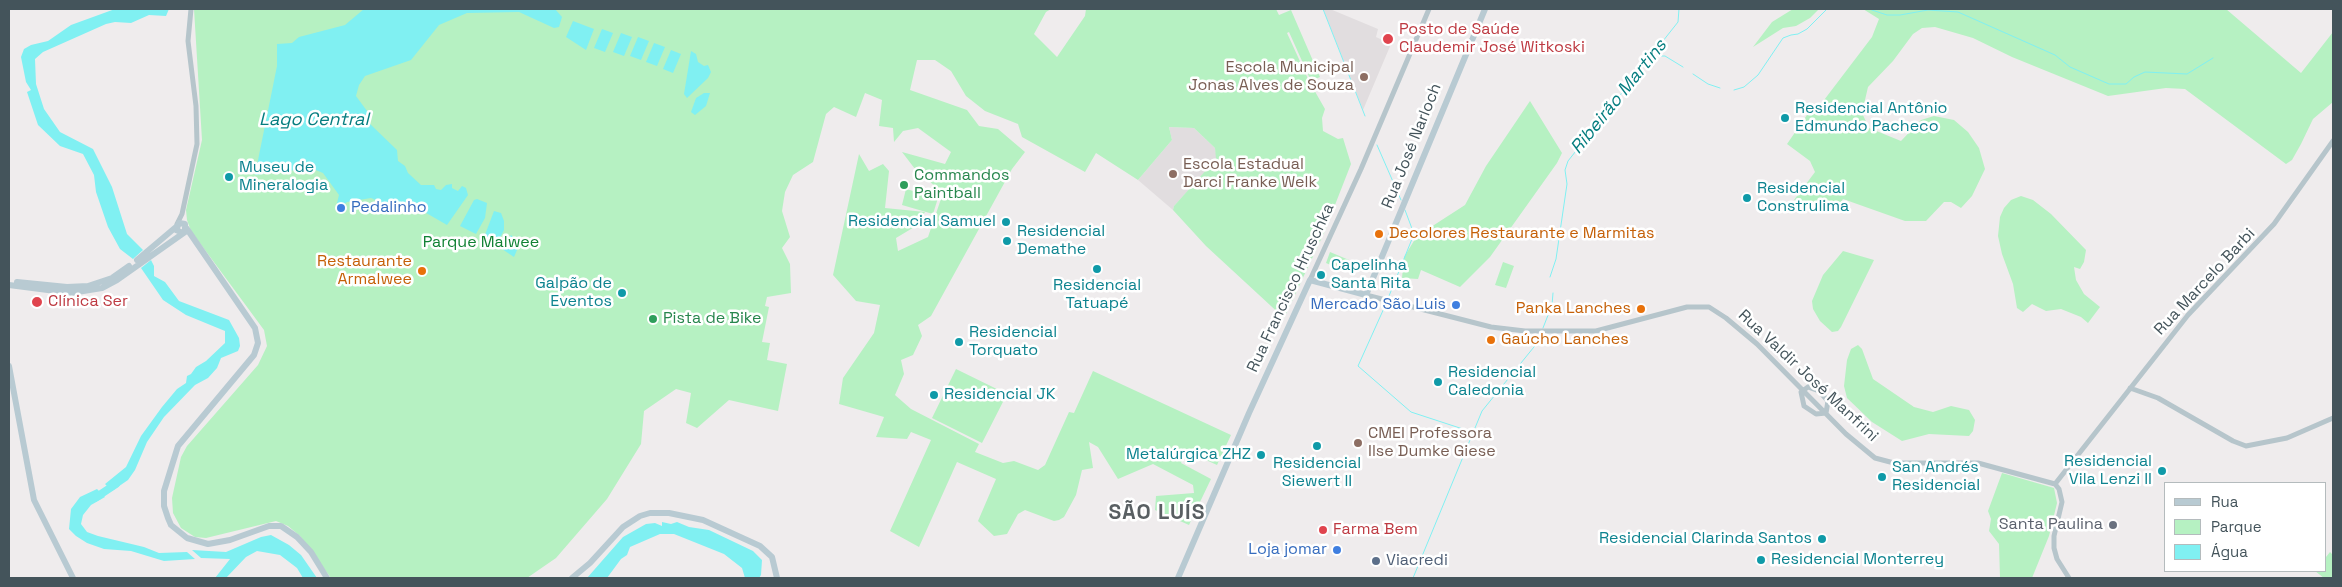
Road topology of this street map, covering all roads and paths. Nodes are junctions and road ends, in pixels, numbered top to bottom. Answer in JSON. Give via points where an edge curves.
{"nodes":[{"id":1,"x":191,"y":9,"type":"edge"},
{"id":2,"x":1429,"y":9,"type":"edge"},
{"id":3,"x":1485,"y":9,"type":"edge"},
{"id":4,"x":2333,"y":141,"type":"edge"},
{"id":5,"x":182,"y":214,"type":"junction"},
{"id":6,"x":176,"y":225,"type":"junction"},
{"id":7,"x":185,"y":230,"type":"junction"},
{"id":8,"x":155,"y":249,"type":"junction"},
{"id":9,"x":134,"y":265,"type":"junction"},
{"id":10,"x":1310,"y":280,"type":"junction"},
{"id":11,"x":9,"y":281,"type":"edge"},
{"id":12,"x":9,"y":285,"type":"edge"},
{"id":13,"x":1366,"y":295,"type":"junction"},
{"id":14,"x":9,"y":366,"type":"edge"},
{"id":15,"x":2130,"y":388,"type":"junction"},
{"id":16,"x":1803,"y":389,"type":"junction"},
{"id":17,"x":12,"y":401,"type":"edge"},
{"id":18,"x":1826,"y":413,"type":"junction"},
{"id":19,"x":2333,"y":418,"type":"edge"},
{"id":20,"x":2055,"y":484,"type":"junction"},
{"id":21,"x":73,"y":578,"type":"edge"},
{"id":22,"x":327,"y":578,"type":"edge"},
{"id":23,"x":572,"y":578,"type":"edge"},
{"id":24,"x":776,"y":578,"type":"edge"},
{"id":25,"x":1178,"y":578,"type":"edge"},
{"id":26,"x":2069,"y":578,"type":"edge"}],
"edges":[{"from":1,"to":5,"type":"street","via":[[188,41],[198,126]]},
{"from":2,"to":10,"type":"street","name":"Rua Francisco Hruschka"},
{"from":3,"to":13,"type":"main road","name":"Rua José Narloch"},
{"from":4,"to":15,"type":"street","name":"Rua Marcelo Barbi","via":[[2295,198],[2262,239],[2193,309]]},
{"from":5,"to":6,"type":"street"},
{"from":5,"to":7,"type":"street"},
{"from":6,"to":7,"type":"main road","via":[[177,232]]},
{"from":6,"to":8,"type":"main road"},
{"from":7,"to":8,"type":"main road"},
{"from":7,"to":22,"type":"main road","via":[[254,328],[258,343],[254,355],[175,453],[164,491],[164,506],[171,525],[187,538],[208,544],[269,526],[282,526],[311,552]]},
{"from":8,"to":9,"type":"main road"},
{"from":9,"to":11,"type":"main road","via":[[112,278],[88,286]]},
{"from":9,"to":12,"type":"main road","via":[[109,285],[81,292]]},
{"from":10,"to":13,"type":"main road","name":"Rua Valdir José Manfrini"},
{"from":10,"to":25,"type":"main road","name":"Rua Francisco Hruschka"},
{"from":13,"to":16,"type":"street","name":"Rua Valdir José Manfrini","via":[[1490,327],[1537,332],[1596,331],[1687,307],[1709,307],[1749,337]]},
{"from":14,"to":17,"type":"main road"},
{"from":15,"to":19,"type":"street","via":[[2158,398],[2246,446],[2287,438]]},
{"from":15,"to":20,"type":"street","name":"Rua Marcelo Barbi"},
{"from":16,"to":18,"type":"street","name":"Rua Valdir José Manfrini"},
{"from":16,"to":18,"type":"street","via":[[1804,406],[1816,414]]},
{"from":16,"to":18,"type":"street","via":[[1814,388],[1824,396],[1829,404]]},
{"from":17,"to":21,"type":"main road","via":[[36,508]]},
{"from":18,"to":20,"type":"street","name":"Rua Valdir José Manfrini","via":[[1862,449],[1885,461],[1978,463]]},
{"from":20,"to":26,"type":"street","via":[[2062,502],[2054,548]]},
{"from":23,"to":24,"type":"main road","via":[[634,519],[650,513],[669,513],[703,520],[760,546],[772,557]]}]}
